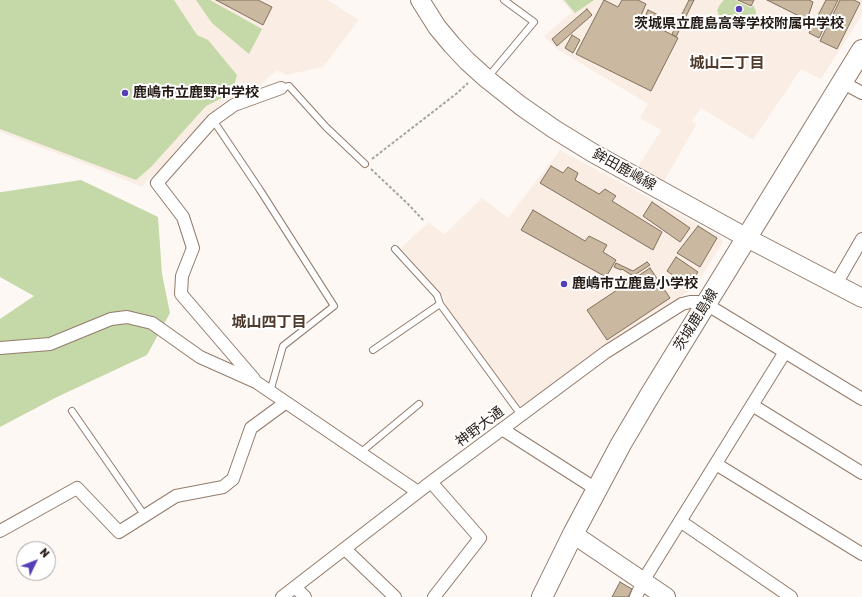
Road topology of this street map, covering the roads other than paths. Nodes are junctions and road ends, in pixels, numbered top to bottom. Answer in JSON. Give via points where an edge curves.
{"nodes":[{"id":1,"x":420,"y":0,"type":"edge"},
{"id":2,"x":504,"y":0,"type":"edge"},
{"id":3,"x":862,"y":50,"type":"edge"},
{"id":4,"x":487,"y":79,"type":"junction"},
{"id":5,"x":842,"y":82,"type":"junction"},
{"id":6,"x":282,"y":88,"type":"joint"},
{"id":7,"x":862,"y":93,"type":"edge"},
{"id":8,"x":213,"y":120,"type":"junction"},
{"id":9,"x":365,"y":164,"type":"road end"},
{"id":10,"x":747,"y":238,"type":"junction"},
{"id":11,"x":862,"y":239,"type":"edge"},
{"id":12,"x":395,"y":249,"type":"dead end"},
{"id":13,"x":836,"y":284,"type":"junction"},
{"id":14,"x":862,"y":298,"type":"edge"},
{"id":15,"x":440,"y":304,"type":"junction"},
{"id":16,"x":706,"y":304,"type":"junction"},
{"id":17,"x":0,"y":348,"type":"edge"},
{"id":18,"x":373,"y":350,"type":"dead end"},
{"id":19,"x":785,"y":352,"type":"junction"},
{"id":20,"x":256,"y":382,"type":"junction"},
{"id":21,"x":270,"y":392,"type":"junction"},
{"id":22,"x":862,"y":399,"type":"edge"},
{"id":23,"x":285,"y":403,"type":"junction"},
{"id":24,"x":419,"y":404,"type":"dead end"},
{"id":25,"x":752,"y":405,"type":"junction"},
{"id":26,"x":72,"y":410,"type":"dead end"},
{"id":27,"x":521,"y":415,"type":"junction"},
{"id":28,"x":502,"y":429,"type":"junction"},
{"id":29,"x":360,"y":453,"type":"junction"},
{"id":30,"x":716,"y":464,"type":"junction"},
{"id":31,"x":862,"y":473,"type":"edge"},
{"id":32,"x":431,"y":482,"type":"junction"},
{"id":33,"x":596,"y":489,"type":"junction"},
{"id":34,"x":418,"y":492,"type":"junction"},
{"id":35,"x":144,"y":516,"type":"junction"},
{"id":36,"x":680,"y":521,"type":"junction"},
{"id":37,"x":0,"y":531,"type":"edge"},
{"id":38,"x":573,"y":534,"type":"junction"},
{"id":39,"x":345,"y":548,"type":"junction"},
{"id":40,"x":862,"y":554,"type":"edge"},
{"id":41,"x":295,"y":587,"type":"junction"},
{"id":42,"x":640,"y":589,"type":"edge"},
{"id":43,"x":282,"y":597,"type":"edge"},
{"id":44,"x":305,"y":597,"type":"edge"},
{"id":45,"x":395,"y":597,"type":"edge"},
{"id":46,"x":434,"y":597,"type":"edge"},
{"id":47,"x":542,"y":597,"type":"edge"},
{"id":48,"x":666,"y":597,"type":"edge"},
{"id":49,"x":791,"y":597,"type":"edge"}],
"edges":[{"from":1,"to":4,"type":"main road","name":"鉾田鹿嶋線","via":[[452,45]]},
{"from":2,"to":4,"type":"lane","via":[[534,22]]},
{"from":3,"to":5,"type":"main road","name":"茨城鹿島線"},
{"from":4,"to":10,"type":"main road","name":"鉾田鹿嶋線","via":[[526,110],[593,153]]},
{"from":5,"to":7,"type":"street"},
{"from":5,"to":10,"type":"main road","name":"茨城鹿島線"},
{"from":6,"to":8,"type":"street","via":[[234,105]]},
{"from":6,"to":9,"type":"lane","via":[[289,86],[326,127]]},
{"from":8,"to":20,"type":"street","via":[[157,183],[184,216],[193,248],[182,276],[181,294]]},
{"from":8,"to":21,"type":"lane","via":[[334,306],[283,346]]},
{"from":10,"to":13,"type":"main road","name":"鉾田鹿嶋線"},
{"from":10,"to":16,"type":"main road","name":"茨城鹿島線"},
{"from":11,"to":13,"type":"street"},
{"from":12,"to":15,"type":"lane","via":[[437,295]]},
{"from":13,"to":14,"type":"main road","name":"鉾田鹿嶋線"},
{"from":15,"to":18,"type":"lane"},
{"from":15,"to":27,"type":"lane"},
{"from":16,"to":19,"type":"street"},
{"from":16,"to":27,"type":"street","name":"神野大通","via":[[682,304],[606,352]]},
{"from":16,"to":33,"type":"main road","name":"茨城鹿島線"},
{"from":17,"to":20,"type":"street","via":[[50,344],[111,320],[127,317],[152,323],[200,357]]},
{"from":19,"to":22,"type":"street"},
{"from":19,"to":25,"type":"street"},
{"from":20,"to":21,"type":"street"},
{"from":21,"to":23,"type":"street"},
{"from":23,"to":29,"type":"street"},
{"from":23,"to":35,"type":"street","via":[[251,428],[233,479],[223,487],[176,496]]},
{"from":24,"to":29,"type":"lane"},
{"from":25,"to":30,"type":"street"},
{"from":25,"to":31,"type":"street"},
{"from":26,"to":35,"type":"lane"},
{"from":27,"to":28,"type":"street","name":"神野大通"},
{"from":28,"to":32,"type":"street","name":"神野大通"},
{"from":28,"to":33,"type":"street"},
{"from":29,"to":34,"type":"street"},
{"from":30,"to":36,"type":"street"},
{"from":30,"to":40,"type":"street"},
{"from":32,"to":34,"type":"street","name":"神野大通"},
{"from":32,"to":46,"type":"street","via":[[480,538]]},
{"from":33,"to":38,"type":"main road","name":"茨城鹿島線"},
{"from":34,"to":39,"type":"street","name":"神野大通"},
{"from":35,"to":37,"type":"street","via":[[119,532],[77,488]]},
{"from":36,"to":42,"type":"street"},
{"from":36,"to":49,"type":"street"},
{"from":38,"to":42,"type":"main road"},
{"from":38,"to":47,"type":"main road","name":"茨城鹿島線"},
{"from":39,"to":41,"type":"street","name":"神野大通"},
{"from":39,"to":45,"type":"street"},
{"from":41,"to":43,"type":"street","name":"神野大通"},
{"from":41,"to":44,"type":"street"},
{"from":42,"to":48,"type":"main road"}]}
